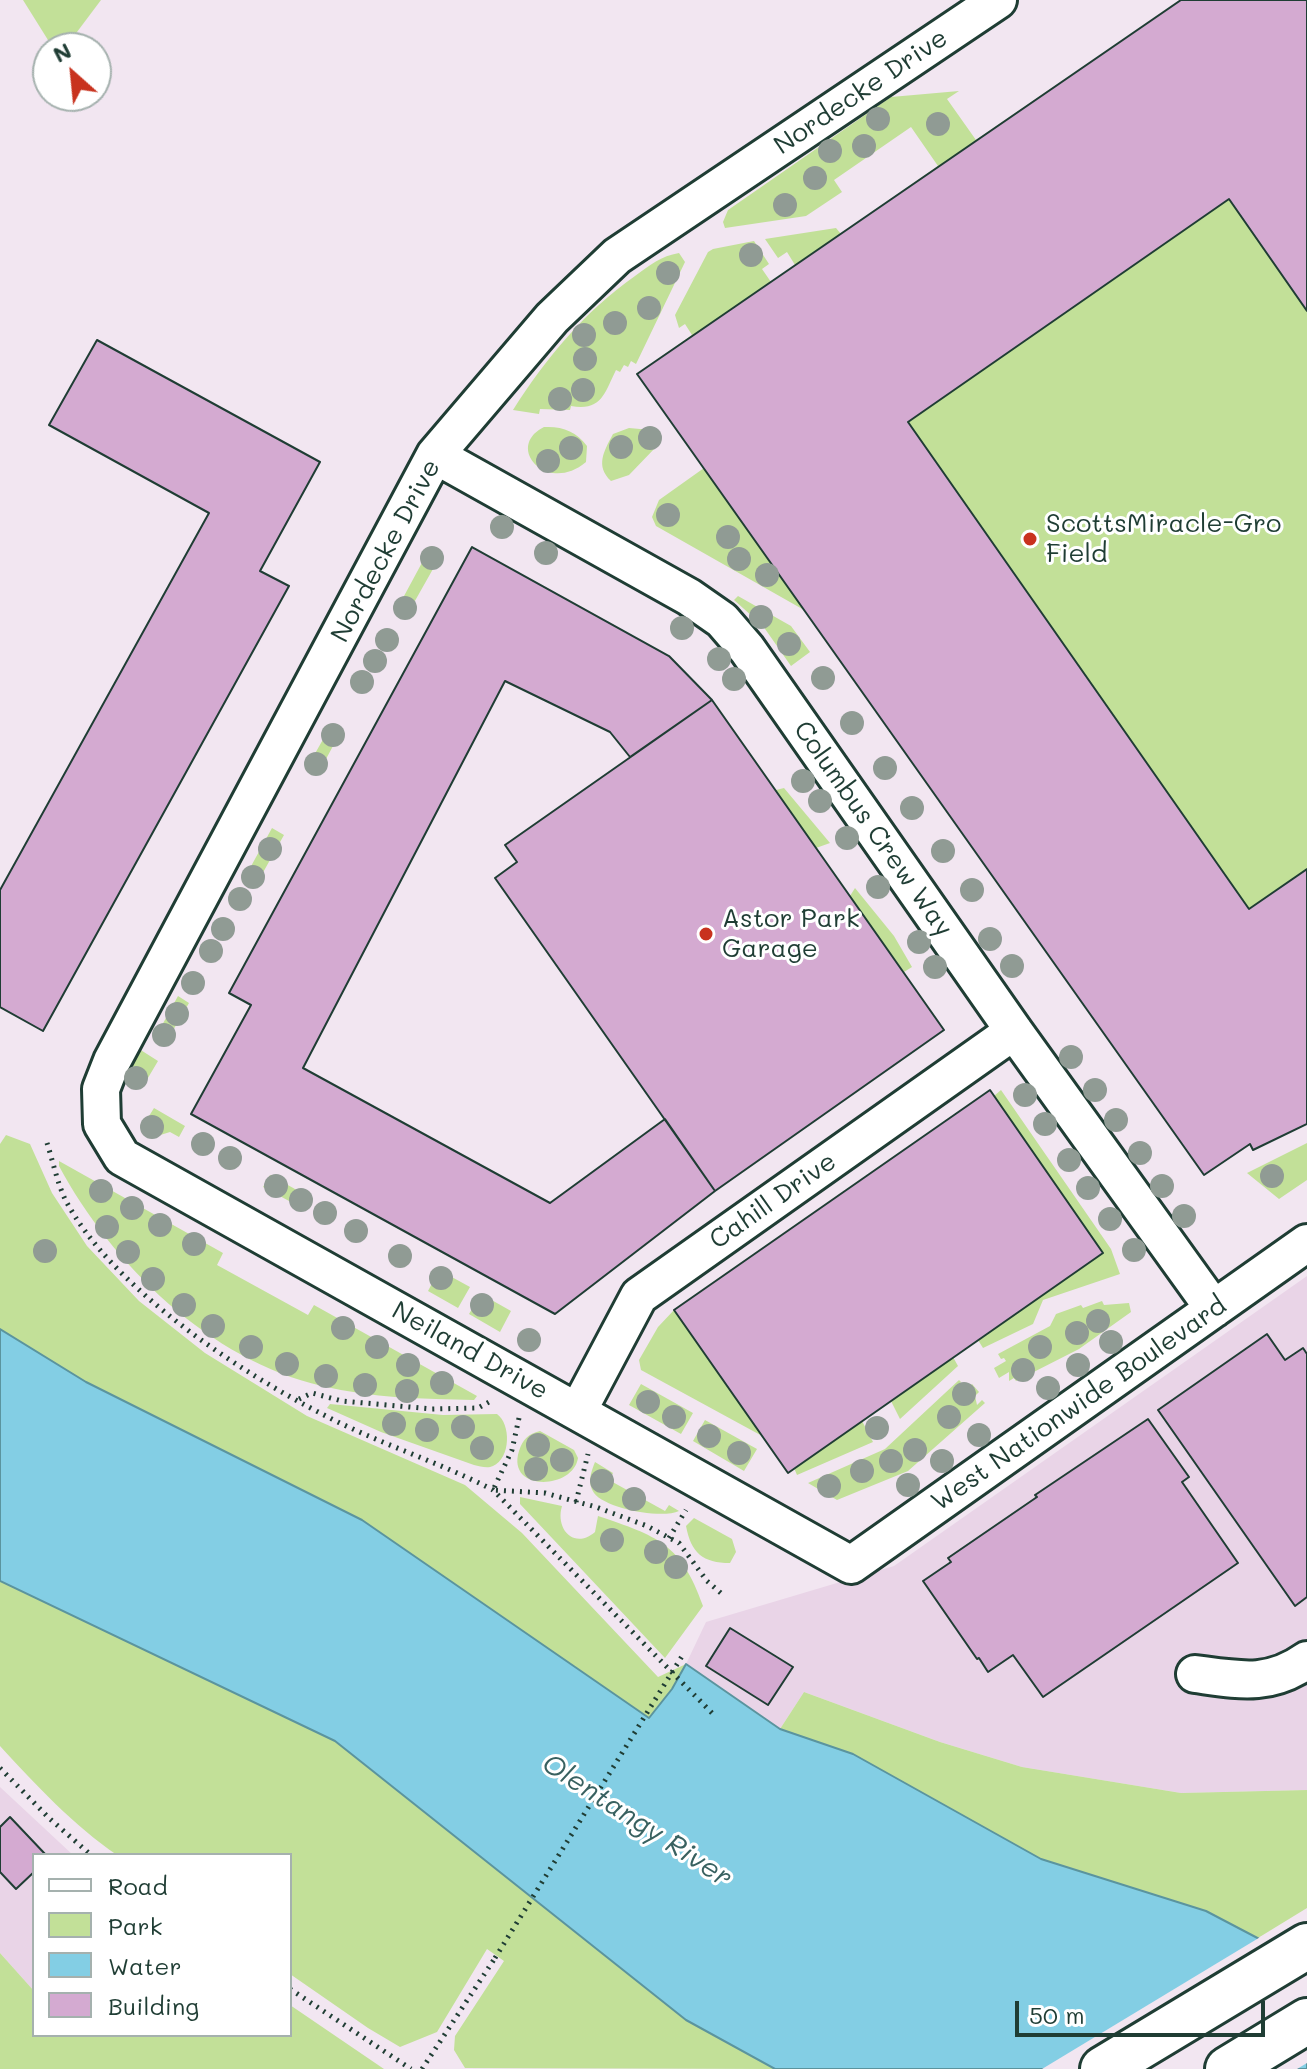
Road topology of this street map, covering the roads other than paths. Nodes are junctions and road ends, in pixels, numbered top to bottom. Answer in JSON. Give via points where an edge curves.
{"nodes":[{"id":1,"x":998,"y":0,"type":"edge"},
{"id":2,"x":435,"y":455,"type":"junction"},
{"id":3,"x":1014,"y":1031,"type":"junction"},
{"id":4,"x":102,"y":1124,"type":"joint"},
{"id":5,"x":1307,"y":1243,"type":"edge"},
{"id":6,"x":1214,"y":1309,"type":"junction"},
{"id":7,"x":578,"y":1411,"type":"junction"},
{"id":8,"x":851,"y":1565,"type":"joint"},
{"id":9,"x":1307,"y":1660,"type":"edge"},
{"id":10,"x":1195,"y":1674,"type":"dead end"},
{"id":11,"x":1307,"y":1946,"type":"edge"},
{"id":12,"x":1307,"y":2021,"type":"edge"},
{"id":13,"x":1103,"y":2069,"type":"edge"},
{"id":14,"x":1228,"y":2069,"type":"edge"}],
"edges":[{"from":1,"to":2,"type":"street","name":"Nordecke Drive","via":[[617,256],[552,318]]},
{"from":2,"to":3,"type":"street","name":"Columbus Crew Way","via":[[722,620]]},
{"from":2,"to":4,"type":"street","name":"Nordecke Drive","via":[[112,1061],[101,1089]]},
{"from":3,"to":6,"type":"street","name":"Columbus Crew Way"},
{"from":3,"to":7,"type":"street","name":"Cahill Drive","via":[[639,1296]]},
{"from":4,"to":7,"type":"street","name":"Neiland Drive","via":[[122,1157]]},
{"from":5,"to":6,"type":"street","name":"West Nationwide Boulevard"},
{"from":6,"to":8,"type":"street","name":"West Nationwide Boulevard"},
{"from":7,"to":8,"type":"street","name":"Neiland Drive"},
{"from":9,"to":10,"type":"street","via":[[1289,1673],[1251,1682]]},
{"from":11,"to":13,"type":"main road"},
{"from":12,"to":14,"type":"main road"}]}
